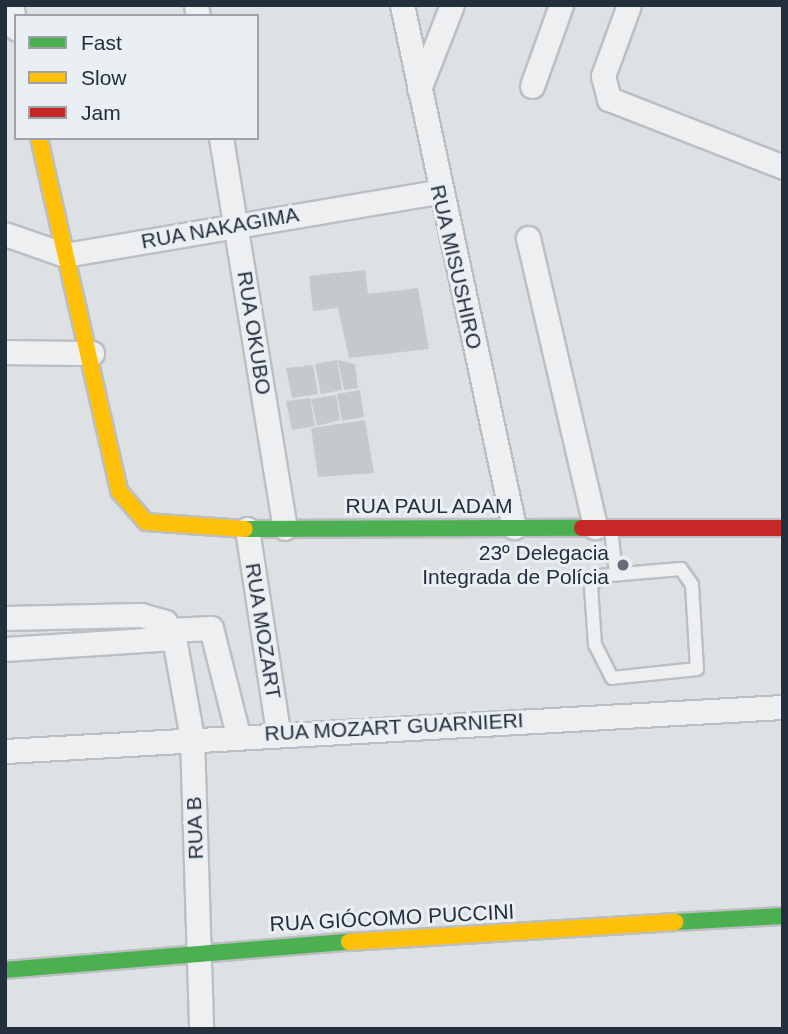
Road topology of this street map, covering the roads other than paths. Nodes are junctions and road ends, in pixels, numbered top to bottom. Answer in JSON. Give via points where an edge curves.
{"nodes":[{"id":1,"x":402,"y":5,"type":"edge"},
{"id":2,"x":452,"y":5,"type":"edge"},
{"id":3,"x":561,"y":5,"type":"edge"},
{"id":4,"x":629,"y":5,"type":"edge"},
{"id":5,"x":532,"y":86,"type":"dead end"},
{"id":6,"x":419,"y":89,"type":"junction"},
{"id":7,"x":39,"y":140,"type":"edge"},
{"id":8,"x":221,"y":140,"type":"edge"},
{"id":9,"x":783,"y":167,"type":"edge"},
{"id":10,"x":438,"y":192,"type":"junction"},
{"id":11,"x":237,"y":225,"type":"junction"},
{"id":12,"x":5,"y":234,"type":"edge"},
{"id":13,"x":528,"y":238,"type":"dead end"},
{"id":14,"x":65,"y":255,"type":"junction"},
{"id":15,"x":5,"y":352,"type":"edge"},
{"id":16,"x":92,"y":353,"type":"junction"},
{"id":17,"x":285,"y":527,"type":"junction"},
{"id":18,"x":514,"y":527,"type":"junction"},
{"id":19,"x":603,"y":527,"type":"junction"},
{"id":20,"x":247,"y":528,"type":"junction"},
{"id":21,"x":783,"y":528,"type":"edge"},
{"id":22,"x":617,"y":573,"type":"junction"},
{"id":23,"x":5,"y":618,"type":"edge"},
{"id":24,"x":171,"y":634,"type":"junction"},
{"id":25,"x":5,"y":649,"type":"edge"},
{"id":26,"x":783,"y":707,"type":"edge"},
{"id":27,"x":278,"y":733,"type":"junction"},
{"id":28,"x":238,"y":735,"type":"junction"},
{"id":29,"x":192,"y":738,"type":"junction"},
{"id":30,"x":5,"y":751,"type":"edge"},
{"id":31,"x":783,"y":916,"type":"edge"},
{"id":32,"x":198,"y":951,"type":"junction"},
{"id":33,"x":5,"y":970,"type":"edge"},
{"id":34,"x":201,"y":1029,"type":"edge"}],
"edges":[{"from":1,"to":6,"type":"street","name":"RUA MISUSHIRO"},
{"from":2,"to":6,"type":"street"},
{"from":3,"to":5,"type":"street"},
{"from":4,"to":9,"type":"street","via":[[603,76],[610,99]]},
{"from":6,"to":10,"type":"street","name":"RUA MISUSHIRO"},
{"from":7,"to":14,"type":"street","name":"RUA PAUL ADAM"},
{"from":8,"to":11,"type":"street","name":"RUA OKUBO"},
{"from":10,"to":11,"type":"street","name":"RUA NAKAGIMA"},
{"from":10,"to":18,"type":"street","name":"RUA MISUSHIRO"},
{"from":11,"to":14,"type":"street","name":"RUA NAKAGIMA"},
{"from":11,"to":17,"type":"street","name":"RUA OKUBO"},
{"from":12,"to":14,"type":"street","name":"RUA NAKAGIMA"},
{"from":13,"to":19,"type":"street"},
{"from":14,"to":16,"type":"street","name":"RUA PAUL ADAM"},
{"from":15,"to":16,"type":"street"},
{"from":16,"to":20,"type":"street","name":"RUA PAUL ADAM","via":[[112,464],[129,509],[146,522]]},
{"from":17,"to":18,"type":"street","name":"RUA PAUL ADAM"},
{"from":17,"to":20,"type":"street","name":"RUA PAUL ADAM"},
{"from":18,"to":19,"type":"street","name":"RUA PAUL ADAM"},
{"from":19,"to":21,"type":"street","name":"RUA PAUL ADAM"},
{"from":19,"to":22,"type":"lane"},
{"from":20,"to":27,"type":"street","name":"RUA MOZART"},
{"from":22,"to":22,"type":"lane","via":[[681,569],[688,576],[701,659],[697,669],[612,678],[595,645],[587,596],[599,576]]},
{"from":23,"to":24,"type":"street","via":[[141,615],[165,622]]},
{"from":24,"to":25,"type":"street"},
{"from":24,"to":28,"type":"street","via":[[211,628]]},
{"from":24,"to":29,"type":"street","name":"RUA B"},
{"from":26,"to":27,"type":"street","name":"RUA MOZART GUARNIERI"},
{"from":27,"to":28,"type":"street","name":"RUA MOZART GUARNIERI"},
{"from":28,"to":29,"type":"street","name":"RUA MOZART GUARNIERI"},
{"from":29,"to":30,"type":"street","name":"RUA MOZART GUARNIERI"},
{"from":29,"to":32,"type":"street","name":"RUA B"},
{"from":31,"to":32,"type":"street","name":"RUA GIÓCOMO PUCCINI"},
{"from":32,"to":33,"type":"street","name":"RUA GIÓCOMO PUCCINI"},
{"from":32,"to":34,"type":"street","name":"RUA B"}]}
